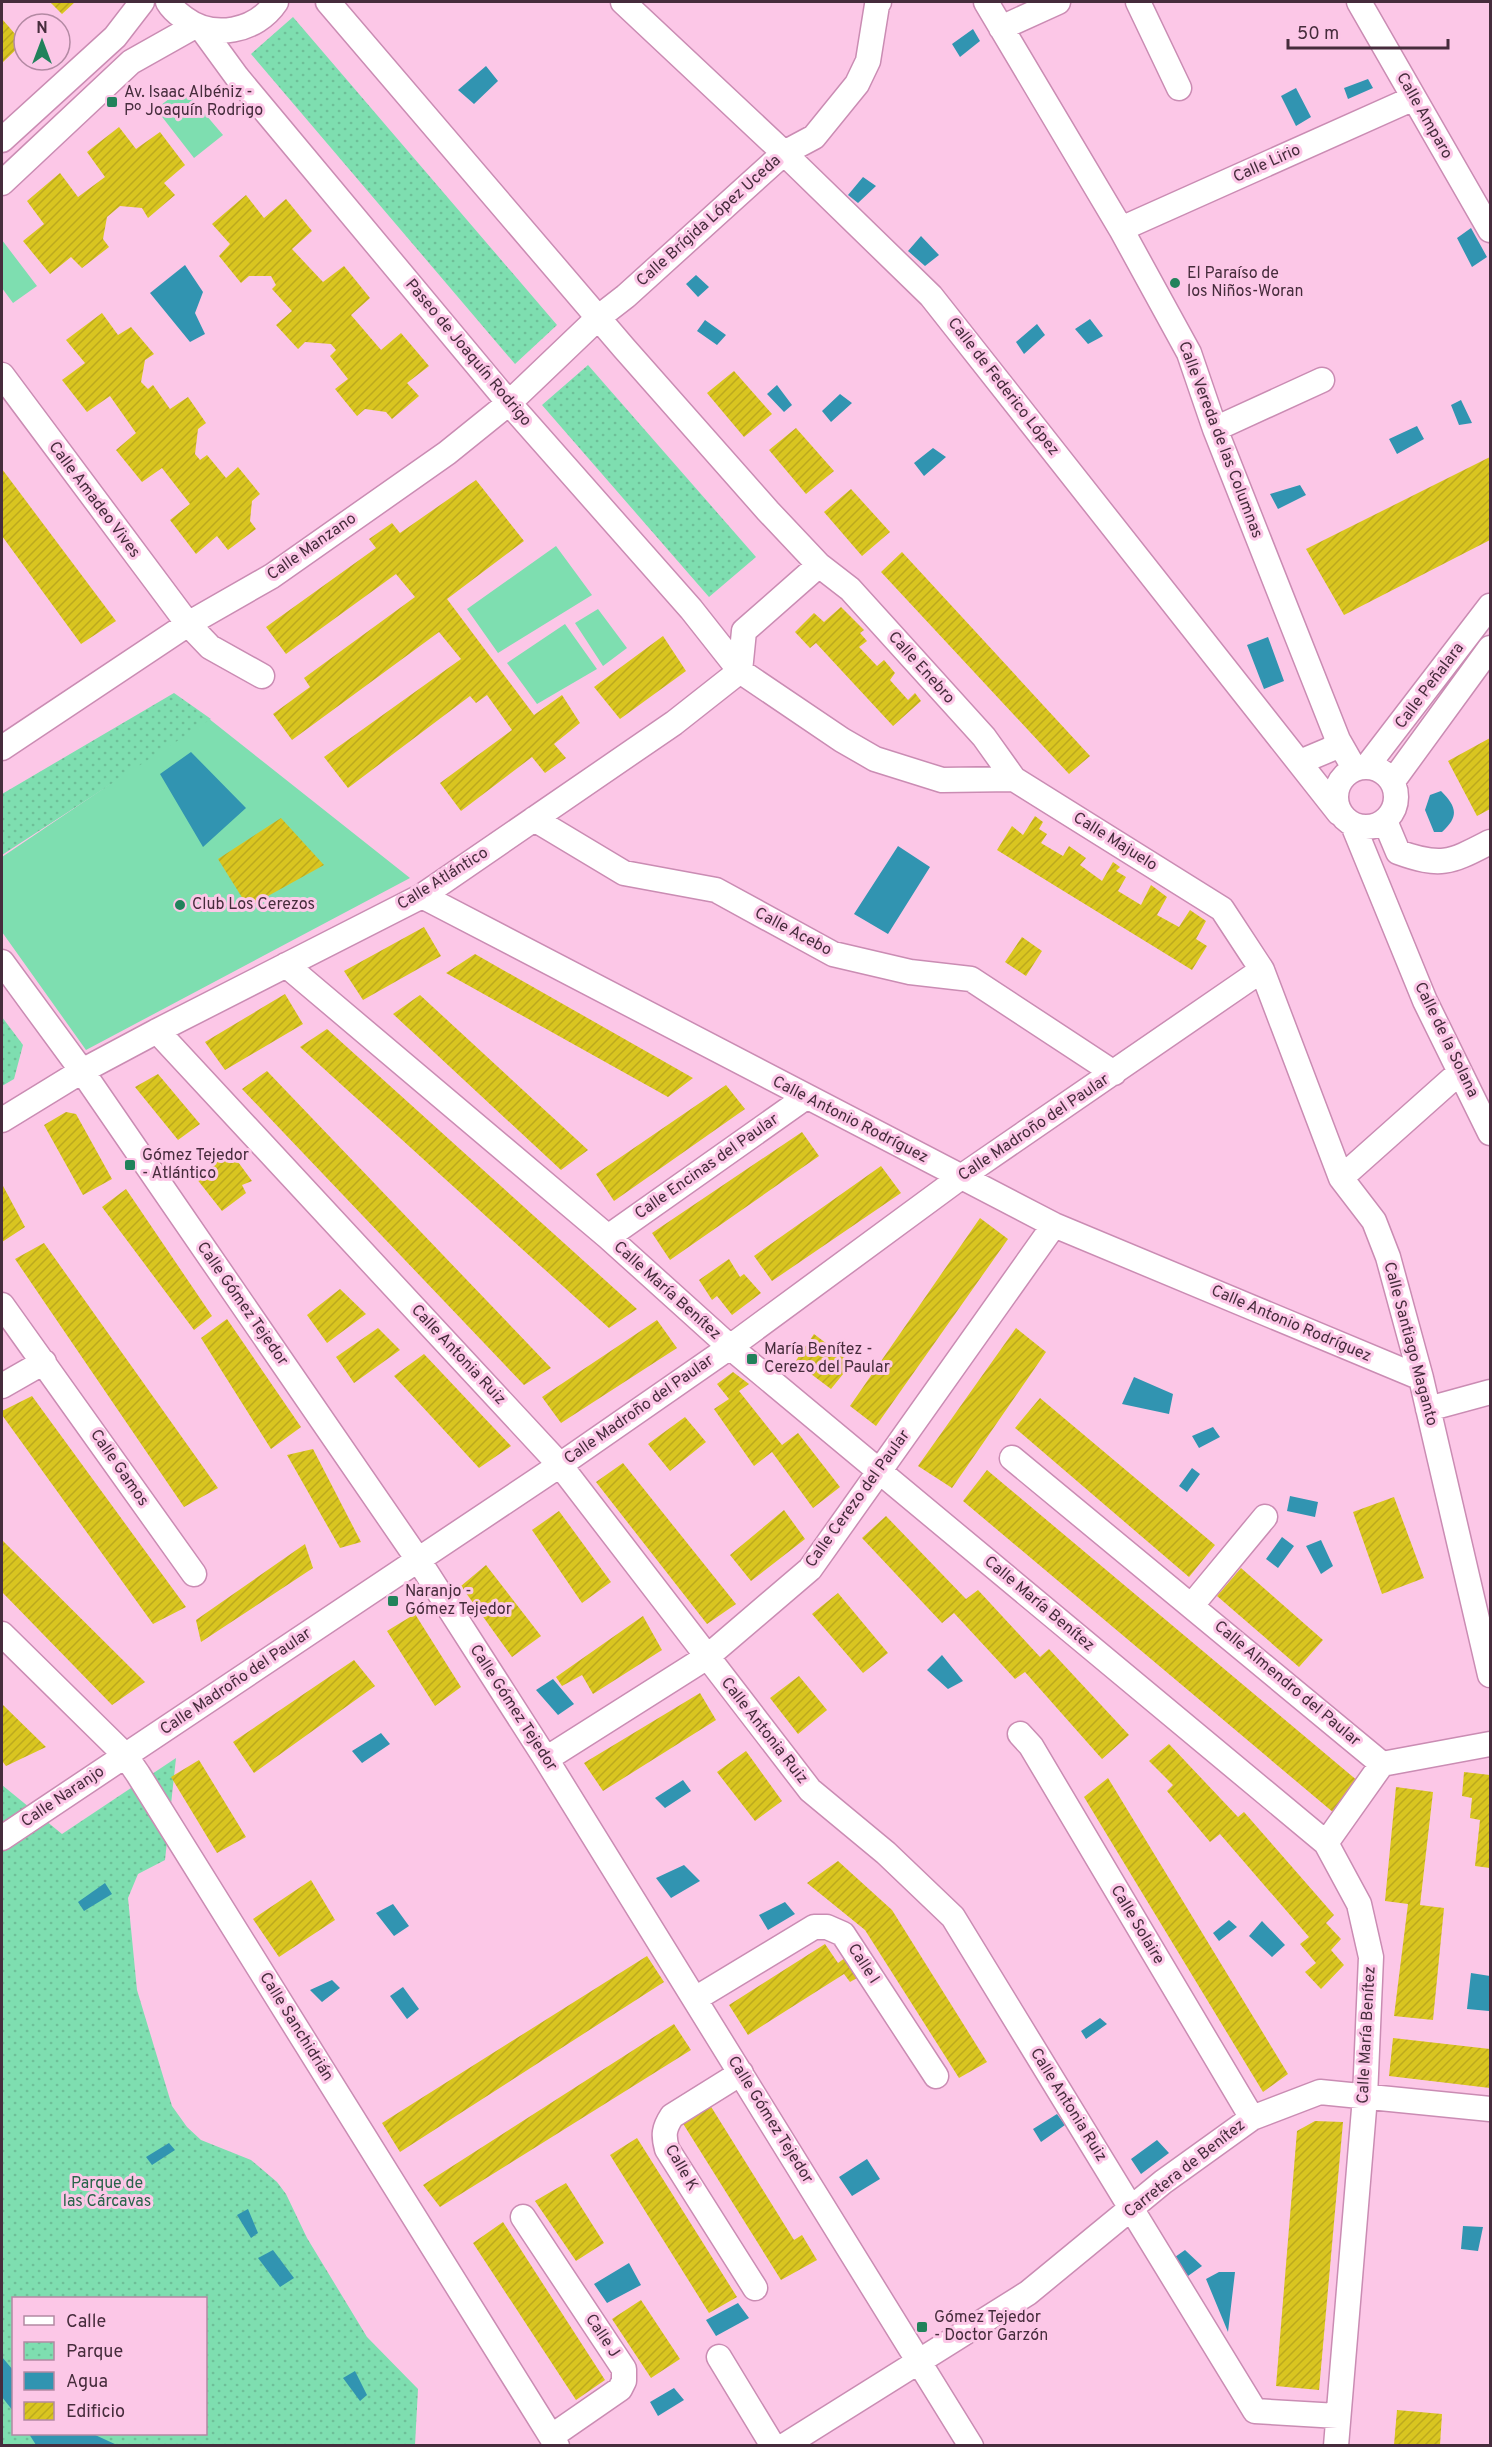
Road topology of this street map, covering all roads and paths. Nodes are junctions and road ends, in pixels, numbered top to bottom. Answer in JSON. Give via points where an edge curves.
{"nodes":[{"id":1,"x":142,"y":2,"type":"edge"},
{"id":2,"x":168,"y":2,"type":"edge"},
{"id":3,"x":276,"y":2,"type":"edge"},
{"id":4,"x":328,"y":2,"type":"edge"},
{"id":5,"x":623,"y":2,"type":"edge"},
{"id":6,"x":879,"y":2,"type":"edge"},
{"id":7,"x":986,"y":2,"type":"edge"},
{"id":8,"x":1058,"y":2,"type":"edge"},
{"id":9,"x":1138,"y":2,"type":"edge"},
{"id":10,"x":1359,"y":2,"type":"edge"},
{"id":11,"x":199,"y":28,"type":"junction"},
{"id":12,"x":1001,"y":28,"type":"junction"},
{"id":13,"x":1179,"y":88,"type":"dead end"},
{"id":14,"x":1414,"y":98,"type":"junction"},
{"id":15,"x":2,"y":140,"type":"edge"},
{"id":16,"x":784,"y":153,"type":"junction"},
{"id":17,"x":2,"y":183,"type":"edge"},
{"id":18,"x":1121,"y":229,"type":"junction"},
{"id":19,"x":1491,"y":230,"type":"edge"},
{"id":20,"x":599,"y":317,"type":"junction"},
{"id":21,"x":2,"y":375,"type":"edge"},
{"id":22,"x":1322,"y":380,"type":"dead end"},
{"id":23,"x":509,"y":403,"type":"junction"},
{"id":24,"x":1215,"y":429,"type":"junction"},
{"id":25,"x":819,"y":565,"type":"junction"},
{"id":26,"x":1491,"y":606,"type":"edge"},
{"id":27,"x":188,"y":624,"type":"junction"},
{"id":28,"x":1491,"y":648,"type":"edge"},
{"id":29,"x":740,"y":671,"type":"junction"},
{"id":30,"x":262,"y":676,"type":"dead end"},
{"id":31,"x":1338,"y":740,"type":"junction"},
{"id":32,"x":2,"y":748,"type":"edge"},
{"id":33,"x":1300,"y":762,"type":"junction"},
{"id":34,"x":1361,"y":767,"type":"junction"},
{"id":35,"x":1014,"y":779,"type":"junction"},
{"id":36,"x":1393,"y":781,"type":"junction"},
{"id":37,"x":534,"y":819,"type":"junction"},
{"id":38,"x":1346,"y":819,"type":"junction"},
{"id":39,"x":1381,"y":823,"type":"junction"},
{"id":40,"x":1491,"y":842,"type":"edge"},
{"id":41,"x":422,"y":896,"type":"junction"},
{"id":42,"x":1402,"y":946,"type":"junction"},
{"id":43,"x":2,"y":962,"type":"edge"},
{"id":44,"x":285,"y":965,"type":"junction"},
{"id":45,"x":1262,"y":970,"type":"junction"},
{"id":46,"x":157,"y":1031,"type":"junction"},
{"id":47,"x":82,"y":1071,"type":"junction"},
{"id":48,"x":1460,"y":1072,"type":"junction"},
{"id":49,"x":1114,"y":1073,"type":"junction"},
{"id":50,"x":806,"y":1096,"type":"junction"},
{"id":51,"x":2,"y":1120,"type":"edge"},
{"id":52,"x":1491,"y":1133,"type":"edge"},
{"id":53,"x":961,"y":1177,"type":"junction"},
{"id":54,"x":1341,"y":1178,"type":"junction"},
{"id":55,"x":1054,"y":1225,"type":"junction"},
{"id":56,"x":608,"y":1237,"type":"junction"},
{"id":57,"x":2,"y":1305,"type":"edge"},
{"id":58,"x":730,"y":1347,"type":"junction"},
{"id":59,"x":44,"y":1362,"type":"junction"},
{"id":60,"x":1421,"y":1378,"type":"junction"},
{"id":61,"x":2,"y":1386,"type":"edge"},
{"id":62,"x":1491,"y":1392,"type":"edge"},
{"id":63,"x":1428,"y":1409,"type":"junction"},
{"id":64,"x":1012,"y":1458,"type":"dead end"},
{"id":65,"x":560,"y":1465,"type":"junction"},
{"id":66,"x":879,"y":1470,"type":"junction"},
{"id":67,"x":1265,"y":1517,"type":"dead end"},
{"id":68,"x":419,"y":1561,"type":"junction"},
{"id":69,"x":194,"y":1574,"type":"dead end"},
{"id":70,"x":1192,"y":1605,"type":"junction"},
{"id":71,"x":2,"y":1634,"type":"edge"},
{"id":72,"x":1486,"y":1646,"type":"edge"},
{"id":73,"x":707,"y":1657,"type":"junction"},
{"id":74,"x":1491,"y":1676,"type":"edge"},
{"id":75,"x":1020,"y":1734,"type":"dead end"},
{"id":76,"x":1491,"y":1744,"type":"edge"},
{"id":77,"x":125,"y":1755,"type":"junction"},
{"id":78,"x":546,"y":1759,"type":"junction"},
{"id":79,"x":1382,"y":1764,"type":"junction"},
{"id":80,"x":2,"y":1838,"type":"edge"},
{"id":81,"x":1326,"y":1843,"type":"junction"},
{"id":82,"x":695,"y":1999,"type":"junction"},
{"id":83,"x":741,"y":2073,"type":"junction"},
{"id":84,"x":936,"y":2076,"type":"dead end"},
{"id":85,"x":1365,"y":2097,"type":"junction"},
{"id":86,"x":1491,"y":2109,"type":"edge"},
{"id":87,"x":1252,"y":2118,"type":"junction"},
{"id":88,"x":1132,"y":2209,"type":"junction"},
{"id":89,"x":523,"y":2217,"type":"dead end"},
{"id":90,"x":755,"y":2288,"type":"dead end"},
{"id":91,"x":719,"y":2357,"type":"dead end"},
{"id":92,"x":920,"y":2363,"type":"junction"},
{"id":93,"x":1338,"y":2416,"type":"junction"},
{"id":94,"x":555,"y":2441,"type":"edge"},
{"id":95,"x":773,"y":2445,"type":"edge"},
{"id":96,"x":784,"y":2445,"type":"edge"},
{"id":97,"x":971,"y":2445,"type":"edge"},
{"id":98,"x":1336,"y":2445,"type":"edge"}],
"edges":[{"from":1,"to":15,"type":"street","via":[[115,37]]},
{"from":2,"to":11,"type":"street","name":"Paseo de Joaquín Rodrigo"},
{"from":3,"to":11,"type":"street","via":[[263,17],[230,31]]},
{"from":4,"to":20,"type":"street"},
{"from":5,"to":16,"type":"street","name":"Calle de Federico López"},
{"from":6,"to":16,"type":"street","name":"Calle Brígida López Uceda","via":[[868,62],[857,84],[814,137]]},
{"from":7,"to":12,"type":"street","name":"Calle Vereda de las Columnas"},
{"from":8,"to":12,"type":"street"},
{"from":9,"to":13,"type":"street"},
{"from":10,"to":14,"type":"street","name":"Calle Amparo"},
{"from":11,"to":17,"type":"street","via":[[131,62]]},
{"from":11,"to":23,"type":"street","name":"Paseo de Joaquín Rodrigo"},
{"from":12,"to":18,"type":"street","name":"Calle Vereda de las Columnas"},
{"from":14,"to":18,"type":"street","name":"Calle Lirio"},
{"from":14,"to":19,"type":"street","name":"Calle Amparo"},
{"from":16,"to":20,"type":"street","name":"Calle Brígida López Uceda"},
{"from":16,"to":33,"type":"street","name":"Calle de Federico López","via":[[931,296]]},
{"from":18,"to":24,"type":"street","name":"Calle Vereda de las Columnas","via":[[1189,353]]},
{"from":20,"to":23,"type":"street","name":"Calle Manzano"},
{"from":20,"to":25,"type":"street"},
{"from":21,"to":27,"type":"street","name":"Calle Amadeo Vives"},
{"from":22,"to":24,"type":"street"},
{"from":23,"to":27,"type":"street","name":"Calle Manzano","via":[[447,453],[272,576]]},
{"from":23,"to":29,"type":"street","name":"Paseo de Joaquín Rodrigo","via":[[691,609]]},
{"from":24,"to":31,"type":"street","name":"Calle Vereda de las Columnas"},
{"from":25,"to":29,"type":"street","via":[[744,631]]},
{"from":25,"to":35,"type":"street","name":"Calle Enebro","via":[[849,589],[968,719]]},
{"from":26,"to":34,"type":"street","name":"Calle Peñalara","via":[[1386,745]]},
{"from":27,"to":30,"type":"street","name":"Calle Amadeo Vives","via":[[210,647]]},
{"from":27,"to":32,"type":"street","name":"Calle Manzano"},
{"from":28,"to":36,"type":"street","name":"Calle Peñalara"},
{"from":29,"to":35,"type":"street","via":[[875,759],[942,780]]},
{"from":29,"to":37,"type":"street","name":"Calle Atlántico","via":[[674,723]]},
{"from":31,"to":33,"type":"street","via":[[1331,749]]},
{"from":31,"to":34,"type":"street","name":"Calle Vereda de las Columnas"},
{"from":33,"to":38,"type":"street","name":"Calle de Federico López"},
{"from":34,"to":36,"type":"street","via":[[1383,771]]},
{"from":34,"to":38,"type":"street","name":"Calle Peñalara","via":[[1341,777],[1335,795]]},
{"from":35,"to":45,"type":"street","name":"Calle Majuelo","via":[[1222,909]]},
{"from":36,"to":39,"type":"street","via":[[1397,795],[1394,809]]},
{"from":37,"to":41,"type":"street","name":"Calle Atlántico"},
{"from":37,"to":49,"type":"street","name":"Calle Acebo","via":[[624,873],[716,890],[833,954],[910,972],[971,979]]},
{"from":38,"to":39,"type":"street","via":[[1366,828]]},
{"from":38,"to":42,"type":"street","name":"Calle de la Solana"},
{"from":39,"to":40,"type":"street","via":[[1398,852],[1417,859],[1453,861]]},
{"from":39,"to":42,"type":"street","name":"Calle de la Solana"},
{"from":41,"to":44,"type":"street","name":"Calle Atlántico"},
{"from":41,"to":50,"type":"street","name":"Calle Antonio Rodríguez"},
{"from":42,"to":48,"type":"street","name":"Calle de la Solana"},
{"from":43,"to":47,"type":"street","name":"Calle Gómez Tejedor"},
{"from":44,"to":46,"type":"street","name":"Calle Atlántico"},
{"from":44,"to":56,"type":"street","name":"Calle María Benítez"},
{"from":45,"to":49,"type":"street","name":"Calle Madroño del Paular"},
{"from":45,"to":54,"type":"street","name":"Calle Majuelo"},
{"from":46,"to":47,"type":"street","name":"Calle Atlántico"},
{"from":46,"to":65,"type":"street","name":"Calle Antonia Ruiz"},
{"from":47,"to":51,"type":"street","name":"Calle Atlántico"},
{"from":47,"to":68,"type":"street","name":"Calle Gómez Tejedor"},
{"from":48,"to":52,"type":"street","name":"Calle de la Solana"},
{"from":48,"to":54,"type":"street"},
{"from":49,"to":53,"type":"street","name":"Calle Madroño del Paular"},
{"from":50,"to":53,"type":"street","name":"Calle Antonio Rodríguez"},
{"from":50,"to":56,"type":"street","name":"Calle Encinas del Paular"},
{"from":53,"to":55,"type":"street","name":"Calle Antonio Rodríguez"},
{"from":53,"to":58,"type":"street","name":"Calle Madroño del Paular"},
{"from":54,"to":60,"type":"street","name":"Calle Santiago Maganto","via":[[1374,1221],[1388,1257]]},
{"from":55,"to":60,"type":"street","name":"Calle Antonio Rodríguez"},
{"from":55,"to":66,"type":"street","name":"Calle Cerezo del Paular"},
{"from":56,"to":58,"type":"street","name":"Calle María Benítez"},
{"from":57,"to":59,"type":"street","name":"Calle Gamos"},
{"from":58,"to":65,"type":"street","name":"Calle Madroño del Paular"},
{"from":58,"to":66,"type":"street","name":"Calle María Benítez"},
{"from":59,"to":61,"type":"street"},
{"from":59,"to":69,"type":"street","name":"Calle Gamos"},
{"from":60,"to":63,"type":"street","name":"Calle Santiago Maganto"},
{"from":62,"to":63,"type":"street"},
{"from":63,"to":72,"type":"street","name":"Calle Santiago Maganto"},
{"from":64,"to":70,"type":"street","name":"Calle Almendro del Paular"},
{"from":65,"to":68,"type":"street","name":"Calle Madroño del Paular"},
{"from":65,"to":73,"type":"street","name":"Calle Antonia Ruiz"},
{"from":66,"to":73,"type":"street","name":"Calle Cerezo del Paular","via":[[810,1569]]},
{"from":66,"to":81,"type":"street","name":"Calle María Benítez"},
{"from":67,"to":70,"type":"street"},
{"from":68,"to":77,"type":"street","name":"Calle Madroño del Paular"},
{"from":68,"to":78,"type":"street","name":"Calle Gómez Tejedor"},
{"from":70,"to":79,"type":"street","name":"Calle Almendro del Paular"},
{"from":71,"to":77,"type":"street","name":"Calle Sanchidrián"},
{"from":72,"to":74,"type":"street","name":"Calle Santiago Maganto"},
{"from":73,"to":78,"type":"street","name":"Calle Cerezo del Paular"},
{"from":73,"to":88,"type":"street","name":"Calle Antonia Ruiz","via":[[810,1790],[886,1853],[953,1917]]},
{"from":75,"to":87,"type":"street","name":"Calle Solaire","via":[[1031,1746]]},
{"from":76,"to":79,"type":"street"},
{"from":77,"to":80,"type":"street","name":"Calle Naranjo"},
{"from":77,"to":94,"type":"street","name":"Calle Sanchidrián"},
{"from":78,"to":82,"type":"street","name":"Calle Gómez Tejedor"},
{"from":79,"to":81,"type":"street"},
{"from":81,"to":85,"type":"street","name":"Calle María Benítez","via":[[1359,1904],[1371,1957]]},
{"from":82,"to":83,"type":"street","name":"Calle Gómez Tejedor"},
{"from":82,"to":84,"type":"street","name":"Calle I","via":[[814,1927],[827,1927],[843,1934]]},
{"from":83,"to":90,"type":"street","name":"Calle K","via":[[672,2116],[663,2137]]},
{"from":83,"to":92,"type":"street","name":"Calle Gómez Tejedor"},
{"from":85,"to":86,"type":"street","name":"Carretera de Benítez"},
{"from":85,"to":87,"type":"street","name":"Carretera de Benítez","via":[[1320,2092]]},
{"from":85,"to":93,"type":"street","name":"Calle María Benítez"},
{"from":87,"to":88,"type":"street","name":"Carretera de Benítez"},
{"from":88,"to":92,"type":"street","name":"Carretera de Benítez","via":[[1028,2293]]},
{"from":88,"to":93,"type":"street","name":"Calle Antonia Ruiz","via":[[1255,2411]]},
{"from":89,"to":94,"type":"street","name":"Calle J","via":[[624,2369],[620,2389]]},
{"from":91,"to":95,"type":"street"},
{"from":92,"to":96,"type":"street","name":"Carretera de Benítez"},
{"from":92,"to":97,"type":"street","name":"Calle Gómez Tejedor"},
{"from":93,"to":98,"type":"street","name":"Calle María Benítez"}]}
